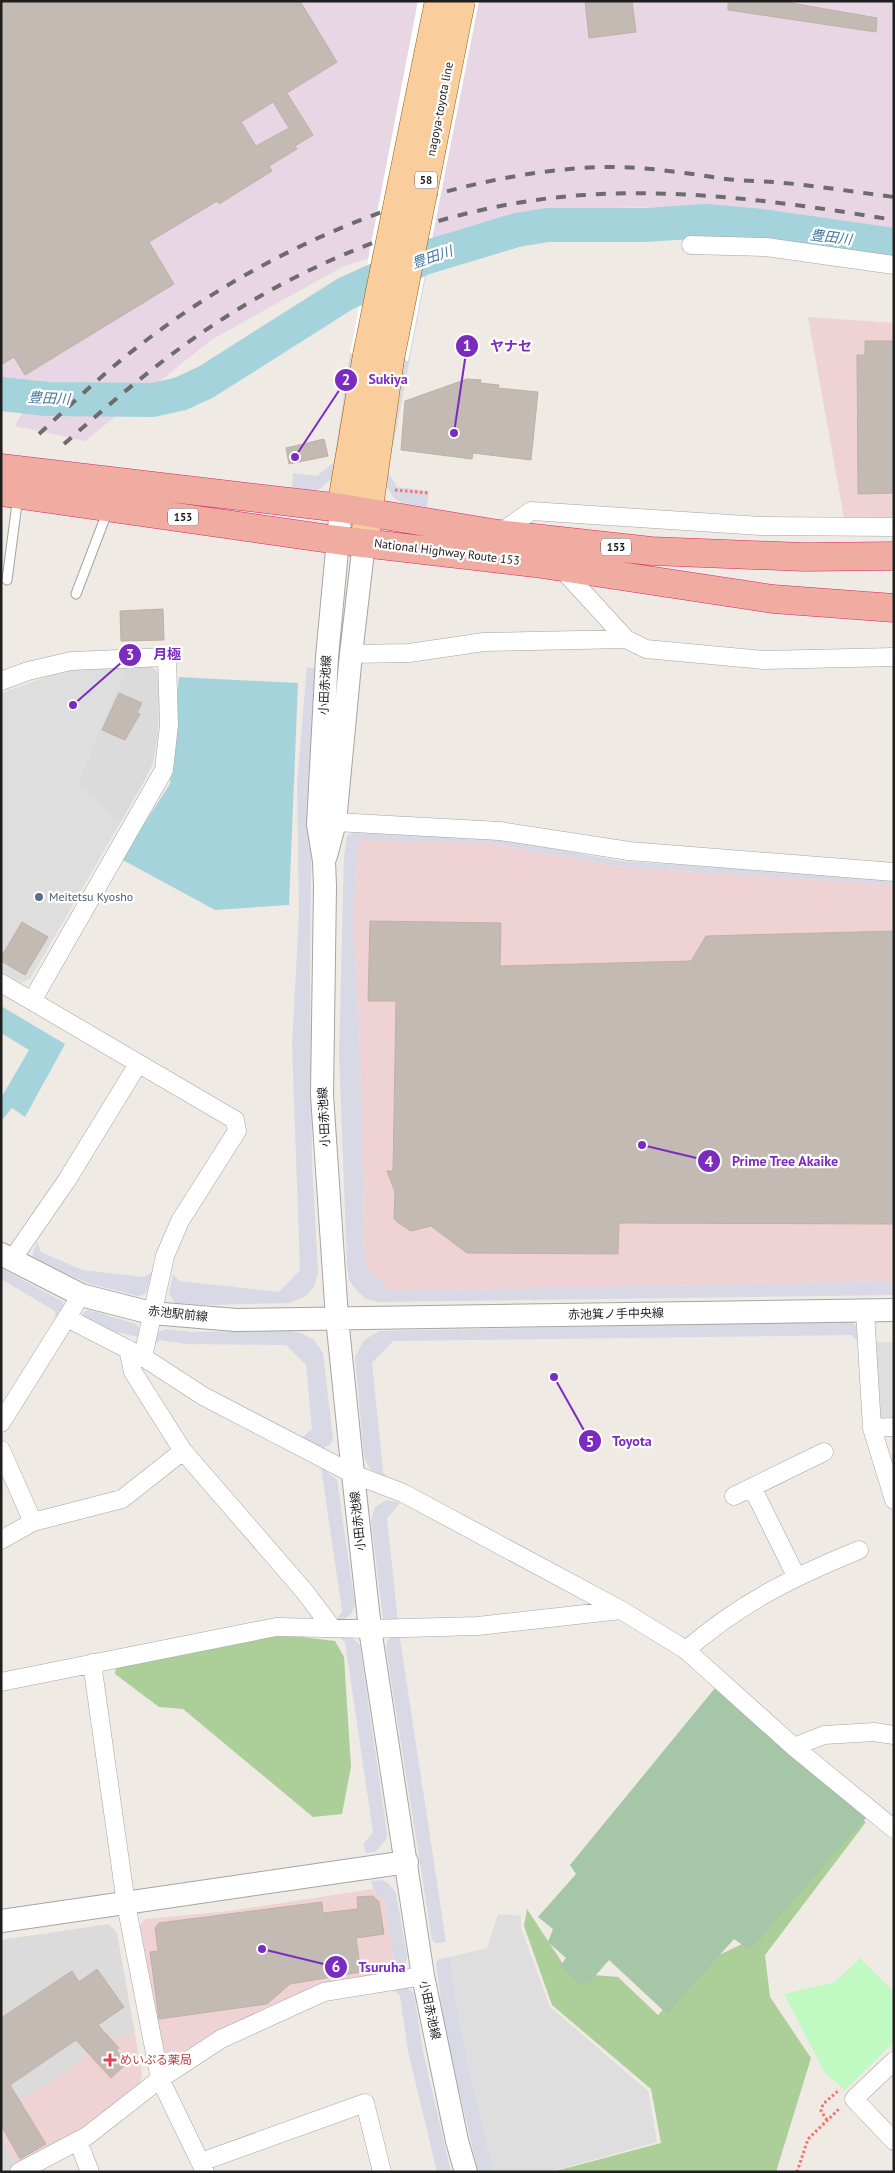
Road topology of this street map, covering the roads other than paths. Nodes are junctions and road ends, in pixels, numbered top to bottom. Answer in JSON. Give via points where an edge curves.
{"nodes":[{"id":1,"x":439,"y":1,"type":"edge"},
{"id":2,"x":461,"y":1,"type":"edge"},
{"id":3,"x":691,"y":245,"type":"dead end"},
{"id":4,"x":894,"y":265,"type":"edge"},
{"id":5,"x":378,"y":357,"type":"junction"},
{"id":6,"x":1,"y":468,"type":"edge"},
{"id":7,"x":10,"y":493,"type":"edge"},
{"id":8,"x":109,"y":506,"type":"junction"},
{"id":9,"x":354,"y":510,"type":"junction"},
{"id":10,"x":894,"y":527,"type":"edge"},
{"id":11,"x":498,"y":534,"type":"junction"},
{"id":12,"x":337,"y":540,"type":"junction"},
{"id":13,"x":364,"y":543,"type":"junction"},
{"id":14,"x":894,"y":556,"type":"edge"},
{"id":15,"x":561,"y":568,"type":"junction"},
{"id":16,"x":7,"y":580,"type":"dead end"},
{"id":17,"x":76,"y":594,"type":"dead end"},
{"id":18,"x":894,"y":608,"type":"edge"},
{"id":19,"x":626,"y":639,"type":"junction"},
{"id":20,"x":351,"y":654,"type":"junction"},
{"id":21,"x":894,"y":657,"type":"edge"},
{"id":22,"x":1,"y":681,"type":"edge"},
{"id":23,"x":335,"y":822,"type":"junction"},
{"id":24,"x":324,"y":862,"type":"junction"},
{"id":25,"x":894,"y":872,"type":"edge"},
{"id":26,"x":1,"y":983,"type":"edge"},
{"id":27,"x":32,"y":1000,"type":"junction"},
{"id":28,"x":138,"y":1064,"type":"junction"},
{"id":29,"x":6,"y":1258,"type":"edge"},
{"id":30,"x":82,"y":1295,"type":"junction"},
{"id":31,"x":894,"y":1310,"type":"edge"},
{"id":32,"x":865,"y":1311,"type":"junction"},
{"id":33,"x":151,"y":1313,"type":"junction"},
{"id":34,"x":67,"y":1318,"type":"junction"},
{"id":35,"x":337,"y":1318,"type":"junction"},
{"id":36,"x":136,"y":1353,"type":"junction"},
{"id":37,"x":1,"y":1423,"type":"edge"},
{"id":38,"x":894,"y":1427,"type":"edge"},
{"id":39,"x":872,"y":1428,"type":"junction"},
{"id":40,"x":1,"y":1450,"type":"edge"},
{"id":41,"x":183,"y":1451,"type":"junction"},
{"id":42,"x":824,"y":1452,"type":"dead end"},
{"id":43,"x":353,"y":1474,"type":"junction"},
{"id":44,"x":752,"y":1487,"type":"junction"},
{"id":45,"x":734,"y":1496,"type":"dead end"},
{"id":46,"x":894,"y":1500,"type":"edge"},
{"id":47,"x":34,"y":1522,"type":"junction"},
{"id":48,"x":1,"y":1540,"type":"edge"},
{"id":49,"x":859,"y":1550,"type":"dead end"},
{"id":50,"x":796,"y":1576,"type":"junction"},
{"id":51,"x":621,"y":1610,"type":"junction"},
{"id":52,"x":332,"y":1628,"type":"junction"},
{"id":53,"x":370,"y":1629,"type":"junction"},
{"id":54,"x":686,"y":1650,"type":"junction"},
{"id":55,"x":92,"y":1662,"type":"junction"},
{"id":56,"x":1,"y":1682,"type":"edge"},
{"id":57,"x":894,"y":1736,"type":"edge"},
{"id":58,"x":794,"y":1747,"type":"junction"},
{"id":59,"x":894,"y":1828,"type":"edge"},
{"id":60,"x":407,"y":1862,"type":"junction"},
{"id":61,"x":126,"y":1904,"type":"junction"},
{"id":62,"x":1,"y":1921,"type":"edge"},
{"id":63,"x":423,"y":1976,"type":"junction"},
{"id":64,"x":894,"y":2061,"type":"edge"},
{"id":65,"x":160,"y":2079,"type":"junction"},
{"id":66,"x":78,"y":2141,"type":"junction"},
{"id":67,"x":894,"y":2141,"type":"edge"},
{"id":68,"x":203,"y":2167,"type":"edge"},
{"id":69,"x":19,"y":2172,"type":"edge"},
{"id":70,"x":90,"y":2172,"type":"edge"},
{"id":71,"x":382,"y":2172,"type":"edge"},
{"id":72,"x":466,"y":2172,"type":"edge"}],
"edges":[{"from":1,"to":5,"type":"main road","name":"nagoya-toyota line","number":"58","bridge":true},
{"from":2,"to":5,"type":"main road","name":"nagoya-toyota line","number":"58","bridge":true},
{"from":3,"to":4,"type":"street","via":[[766,247]]},
{"from":5,"to":9,"type":"main road","name":"nagoya-toyota line","number":"58"},
{"from":6,"to":9,"type":"highway","name":"National Highway Route 153","number":"153"},
{"from":7,"to":8,"type":"highway","name":"National Highway Route 153","number":"153"},
{"from":7,"to":16,"type":"lane"},
{"from":8,"to":12,"type":"highway","name":"National Highway Route 153","number":"153"},
{"from":8,"to":17,"type":"lane"},
{"from":9,"to":11,"type":"highway","name":"National Highway Route 153","number":"153"},
{"from":9,"to":12,"type":"street","name":"小田赤池線"},
{"from":9,"to":13,"type":"main road","name":"nagoya-toyota line","number":"58"},
{"from":10,"to":11,"type":"street","via":[[761,526],[531,510]]},
{"from":11,"to":14,"type":"highway","name":"National Highway Route 153","number":"153","via":[[651,551],[804,557]]},
{"from":12,"to":13,"type":"highway","name":"National Highway Route 153","number":"153"},
{"from":12,"to":24,"type":"street","name":"小田赤池線","via":[[318,824]]},
{"from":13,"to":15,"type":"highway","name":"National Highway Route 153","number":"153"},
{"from":13,"to":20,"type":"street","name":"小田赤池線"},
{"from":15,"to":18,"type":"highway","name":"National Highway Route 153","number":"153","via":[[773,599]]},
{"from":15,"to":19,"type":"street"},
{"from":19,"to":20,"type":"street","via":[[484,642],[409,652]]},
{"from":19,"to":21,"type":"street","via":[[646,649],[764,660]]},
{"from":20,"to":23,"type":"street","name":"小田赤池線"},
{"from":22,"to":27,"type":"street","via":[[71,661],[167,657],[170,725],[164,770]]},
{"from":23,"to":24,"type":"street","name":"小田赤池線"},
{"from":23,"to":25,"type":"street","via":[[500,831],[629,851]]},
{"from":24,"to":35,"type":"street","name":"小田赤池線","via":[[322,1095]]},
{"from":26,"to":27,"type":"street"},
{"from":27,"to":28,"type":"street"},
{"from":28,"to":29,"type":"street","via":[[67,1180]]},
{"from":28,"to":33,"type":"street","via":[[235,1120],[237,1131],[180,1221],[165,1256]]},
{"from":29,"to":30,"type":"street","name":"赤池駅前線"},
{"from":30,"to":33,"type":"street","name":"赤池駅前線"},
{"from":30,"to":34,"type":"street"},
{"from":31,"to":32,"type":"street","name":"赤池箕ノ手中央線"},
{"from":32,"to":35,"type":"street","name":"赤池箕ノ手中央線"},
{"from":32,"to":39,"type":"street"},
{"from":33,"to":35,"type":"street","name":"赤池駅前線","via":[[236,1320]]},
{"from":33,"to":36,"type":"street"},
{"from":34,"to":36,"type":"street"},
{"from":34,"to":37,"type":"street"},
{"from":35,"to":43,"type":"street","name":"小田赤池線"},
{"from":36,"to":41,"type":"street","via":[[133,1372]]},
{"from":36,"to":43,"type":"street","via":[[203,1396]]},
{"from":38,"to":39,"type":"street"},
{"from":39,"to":46,"type":"street"},
{"from":40,"to":47,"type":"street"},
{"from":41,"to":47,"type":"street","via":[[122,1499]]},
{"from":41,"to":52,"type":"street","via":[[305,1592]]},
{"from":42,"to":44,"type":"street"},
{"from":43,"to":51,"type":"street","via":[[403,1493]]},
{"from":43,"to":53,"type":"street","name":"小田赤池線"},
{"from":44,"to":45,"type":"street"},
{"from":44,"to":50,"type":"street"},
{"from":47,"to":48,"type":"street"},
{"from":49,"to":50,"type":"street"},
{"from":50,"to":54,"type":"street","via":[[755,1598]]},
{"from":51,"to":53,"type":"street","via":[[478,1626]]},
{"from":51,"to":54,"type":"street"},
{"from":52,"to":53,"type":"street"},
{"from":52,"to":55,"type":"street","via":[[276,1627]]},
{"from":53,"to":60,"type":"street","name":"小田赤池線"},
{"from":54,"to":58,"type":"street"},
{"from":55,"to":56,"type":"street"},
{"from":55,"to":61,"type":"street"},
{"from":57,"to":58,"type":"street","via":[[874,1732],[824,1735]]},
{"from":58,"to":59,"type":"street"},
{"from":60,"to":61,"type":"street"},
{"from":60,"to":63,"type":"street","name":"小田赤池線"},
{"from":61,"to":62,"type":"street"},
{"from":61,"to":65,"type":"street"},
{"from":63,"to":65,"type":"street","via":[[324,1992],[221,2039]]},
{"from":63,"to":72,"type":"street","name":"小田赤池線"},
{"from":64,"to":67,"type":"street","via":[[854,2099]]},
{"from":65,"to":66,"type":"street"},
{"from":65,"to":68,"type":"street"},
{"from":66,"to":69,"type":"street"},
{"from":66,"to":70,"type":"street"},
{"from":68,"to":71,"type":"street","via":[[365,2104]]}]}
